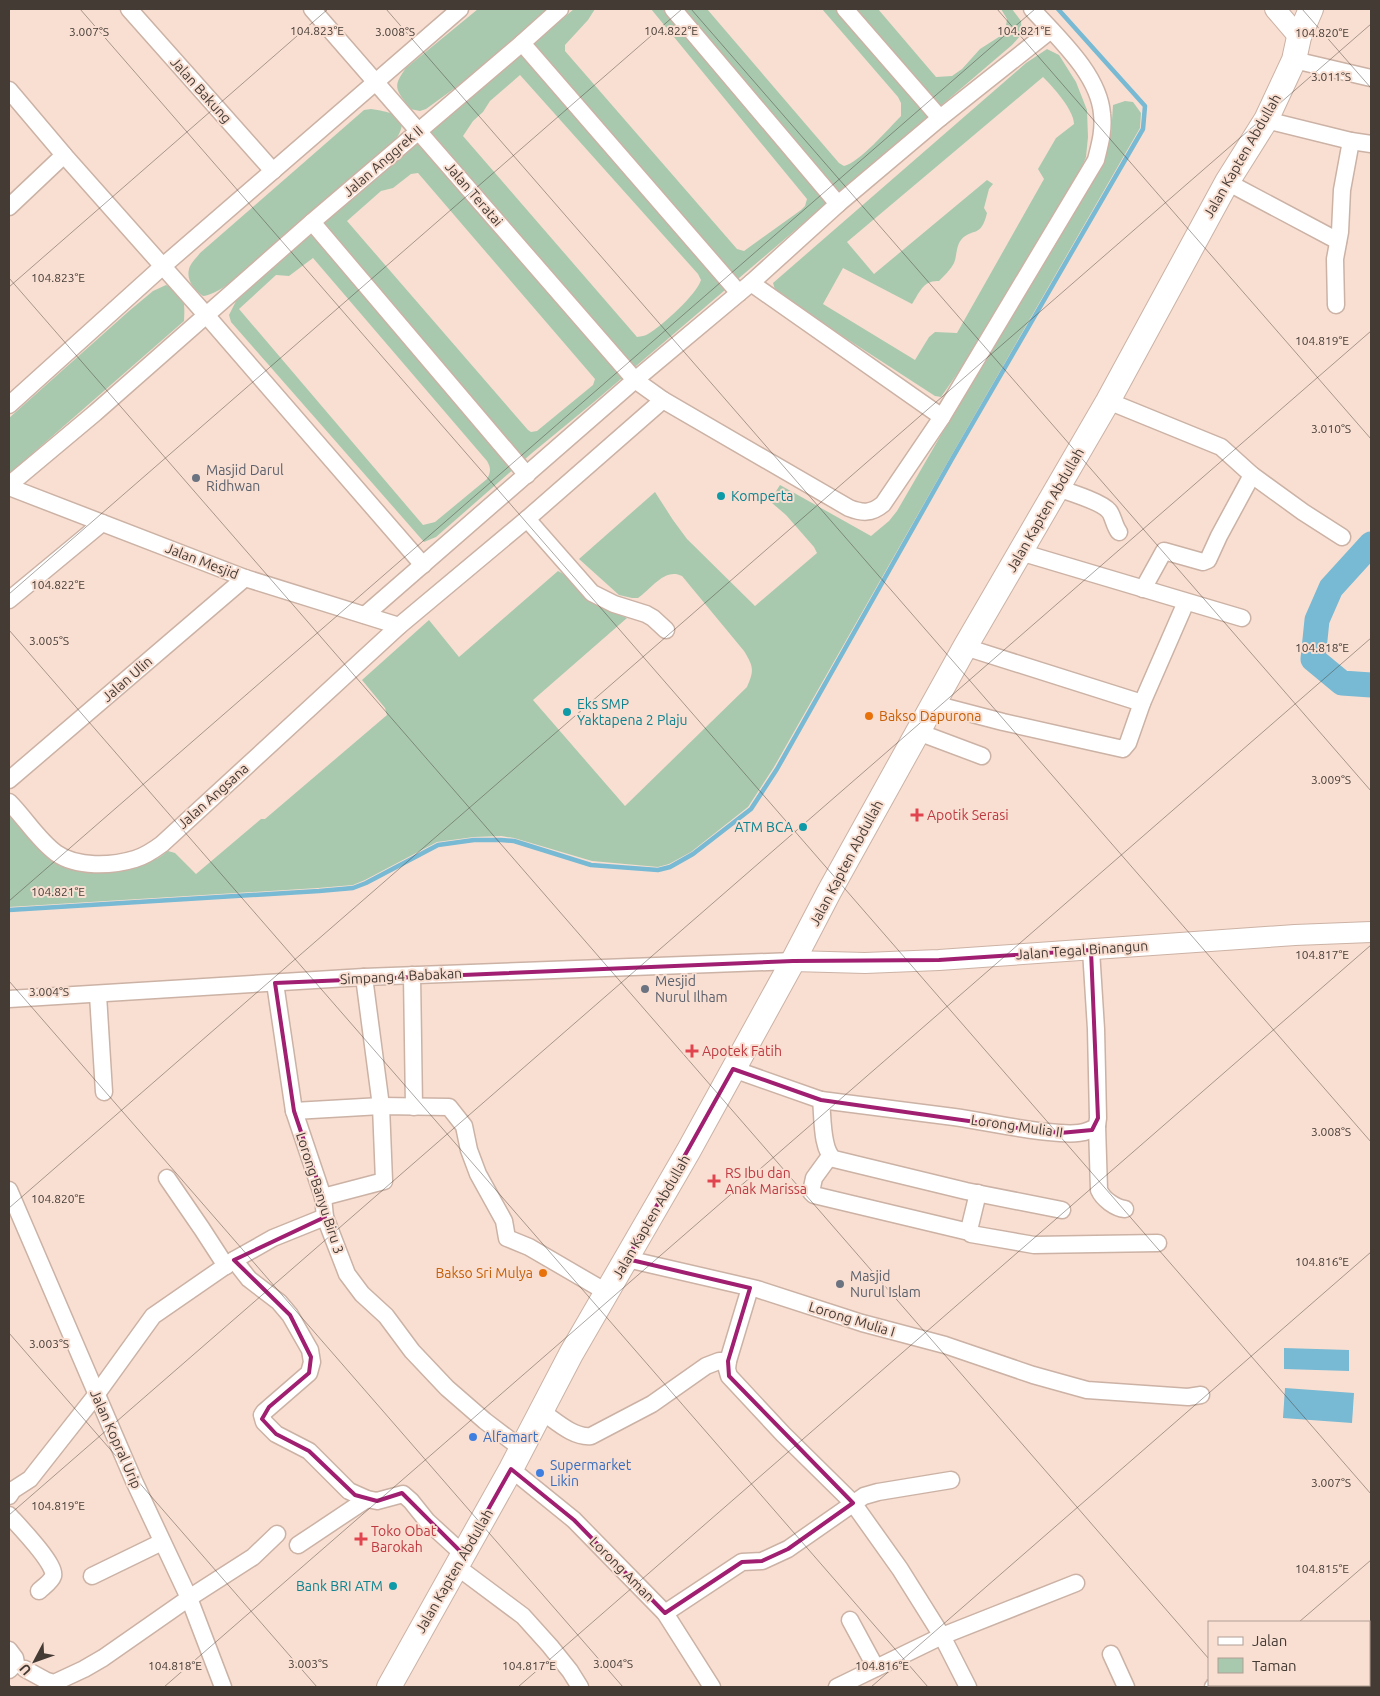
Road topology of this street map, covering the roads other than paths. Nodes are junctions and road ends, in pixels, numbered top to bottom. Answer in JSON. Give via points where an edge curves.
{"nodes":[{"id":1,"x":129,"y":9,"type":"edge"},
{"id":2,"x":312,"y":9,"type":"edge"},
{"id":3,"x":460,"y":9,"type":"edge"},
{"id":4,"x":560,"y":9,"type":"edge"},
{"id":5,"x":673,"y":9,"type":"edge"},
{"id":6,"x":845,"y":9,"type":"edge"},
{"id":7,"x":1032,"y":9,"type":"edge"},
{"id":8,"x":1275,"y":9,"type":"edge"},
{"id":9,"x":1312,"y":9,"type":"edge"},
{"id":10,"x":1051,"y":30,"type":"junction"},
{"id":11,"x":1299,"y":37,"type":"junction"},
{"id":12,"x":522,"y":43,"type":"junction"},
{"id":13,"x":1294,"y":60,"type":"junction"},
{"id":14,"x":1371,"y":78,"type":"edge"},
{"id":15,"x":377,"y":82,"type":"junction"},
{"id":16,"x":9,"y":90,"type":"edge"},
{"id":17,"x":940,"y":118,"type":"junction"},
{"id":18,"x":1266,"y":120,"type":"junction"},
{"id":19,"x":418,"y":131,"type":"junction"},
{"id":20,"x":1351,"y":141,"type":"junction"},
{"id":21,"x":1371,"y":144,"type":"edge"},
{"id":22,"x":64,"y":155,"type":"junction"},
{"id":23,"x":274,"y":171,"type":"junction"},
{"id":24,"x":1227,"y":182,"type":"junction"},
{"id":25,"x":838,"y":204,"type":"junction"},
{"id":26,"x":9,"y":206,"type":"edge"},
{"id":27,"x":312,"y":222,"type":"junction"},
{"id":28,"x":1338,"y":241,"type":"junction"},
{"id":29,"x":163,"y":266,"type":"junction"},
{"id":30,"x":745,"y":288,"type":"junction"},
{"id":31,"x":1336,"y":305,"type":"dead end"},
{"id":32,"x":207,"y":316,"type":"junction"},
{"id":33,"x":635,"y":380,"type":"junction"},
{"id":34,"x":662,"y":400,"type":"junction"},
{"id":35,"x":1108,"y":401,"type":"junction"},
{"id":36,"x":9,"y":405,"type":"edge"},
{"id":37,"x":942,"y":417,"type":"junction"},
{"id":38,"x":527,"y":475,"type":"junction"},
{"id":39,"x":1252,"y":476,"type":"junction"},
{"id":40,"x":9,"y":486,"type":"edge"},
{"id":41,"x":1057,"y":488,"type":"junction"},
{"id":42,"x":527,"y":519,"type":"junction"},
{"id":43,"x":102,"y":523,"type":"junction"},
{"id":44,"x":1119,"y":532,"type":"dead end"},
{"id":45,"x":1342,"y":537,"type":"dead end"},
{"id":46,"x":1020,"y":552,"type":"junction"},
{"id":47,"x":423,"y":565,"type":"junction"},
{"id":48,"x":245,"y":578,"type":"junction"},
{"id":49,"x":1143,"y":589,"type":"junction"},
{"id":50,"x":9,"y":600,"type":"edge"},
{"id":51,"x":1186,"y":602,"type":"junction"},
{"id":52,"x":365,"y":615,"type":"junction"},
{"id":53,"x":1242,"y":618,"type":"dead end"},
{"id":54,"x":399,"y":626,"type":"junction"},
{"id":55,"x":666,"y":630,"type":"dead end"},
{"id":56,"x":965,"y":647,"type":"junction"},
{"id":57,"x":1142,"y":703,"type":"junction"},
{"id":58,"x":934,"y":704,"type":"junction"},
{"id":59,"x":918,"y":732,"type":"junction"},
{"id":60,"x":982,"y":756,"type":"dead end"},
{"id":61,"x":9,"y":780,"type":"edge"},
{"id":62,"x":9,"y":802,"type":"edge"},
{"id":63,"x":1371,"y":932,"type":"edge"},
{"id":64,"x":1091,"y":950,"type":"junction"},
{"id":65,"x":793,"y":961,"type":"junction"},
{"id":66,"x":412,"y":976,"type":"junction"},
{"id":67,"x":364,"y":977,"type":"junction"},
{"id":68,"x":275,"y":983,"type":"junction"},
{"id":69,"x":98,"y":995,"type":"junction"},
{"id":70,"x":9,"y":999,"type":"edge"},
{"id":71,"x":733,"y":1069,"type":"junction"},
{"id":72,"x":104,"y":1092,"type":"dead end"},
{"id":73,"x":821,"y":1100,"type":"junction"},
{"id":74,"x":381,"y":1106,"type":"junction"},
{"id":75,"x":414,"y":1107,"type":"junction"},
{"id":76,"x":294,"y":1111,"type":"junction"},
{"id":77,"x":1097,"y":1126,"type":"junction"},
{"id":78,"x":830,"y":1156,"type":"junction"},
{"id":79,"x":167,"y":1178,"type":"dead end"},
{"id":80,"x":9,"y":1190,"type":"edge"},
{"id":81,"x":978,"y":1193,"type":"junction"},
{"id":82,"x":323,"y":1197,"type":"junction"},
{"id":83,"x":1125,"y":1209,"type":"dead end"},
{"id":84,"x":1062,"y":1210,"type":"dead end"},
{"id":85,"x":325,"y":1217,"type":"junction"},
{"id":86,"x":969,"y":1232,"type":"junction"},
{"id":87,"x":1158,"y":1243,"type":"dead end"},
{"id":88,"x":626,"y":1259,"type":"junction"},
{"id":89,"x":230,"y":1263,"type":"junction"},
{"id":90,"x":750,"y":1288,"type":"junction"},
{"id":91,"x":608,"y":1293,"type":"junction"},
{"id":92,"x":728,"y":1361,"type":"junction"},
{"id":93,"x":96,"y":1395,"type":"junction"},
{"id":94,"x":1201,"y":1395,"type":"dead end"},
{"id":95,"x":541,"y":1411,"type":"junction"},
{"id":96,"x":517,"y":1459,"type":"junction"},
{"id":97,"x":951,"y":1480,"type":"dead end"},
{"id":98,"x":10,"y":1491,"type":"edge"},
{"id":99,"x":367,"y":1499,"type":"junction"},
{"id":100,"x":853,"y":1503,"type":"junction"},
{"id":101,"x":9,"y":1515,"type":"edge"},
{"id":102,"x":277,"y":1534,"type":"dead end"},
{"id":103,"x":162,"y":1542,"type":"junction"},
{"id":104,"x":298,"y":1545,"type":"dead end"},
{"id":105,"x":460,"y":1560,"type":"junction"},
{"id":106,"x":92,"y":1576,"type":"dead end"},
{"id":107,"x":1076,"y":1583,"type":"dead end"},
{"id":108,"x":39,"y":1591,"type":"dead end"},
{"id":109,"x":189,"y":1598,"type":"junction"},
{"id":110,"x":665,"y":1613,"type":"junction"},
{"id":111,"x":850,"y":1620,"type":"dead end"},
{"id":112,"x":942,"y":1636,"type":"junction"},
{"id":113,"x":9,"y":1650,"type":"edge"},
{"id":114,"x":1111,"y":1654,"type":"dead end"},
{"id":115,"x":876,"y":1668,"type":"junction"},
{"id":116,"x":17,"y":1669,"type":"edge"},
{"id":117,"x":56,"y":1685,"type":"edge"},
{"id":118,"x":221,"y":1686,"type":"edge"},
{"id":119,"x":389,"y":1687,"type":"edge"},
{"id":120,"x":580,"y":1687,"type":"edge"},
{"id":121,"x":712,"y":1687,"type":"edge"},
{"id":122,"x":837,"y":1687,"type":"edge"},
{"id":123,"x":968,"y":1687,"type":"edge"},
{"id":124,"x":1126,"y":1687,"type":"edge"}],
"edges":[{"from":1,"to":23,"type":"street","name":"Jalan Bakung"},
{"from":2,"to":15,"type":"street","name":"Jalan Teratai"},
{"from":3,"to":15,"type":"street"},
{"from":4,"to":12,"type":"street","name":"Jalan Anggrek II"},
{"from":5,"to":25,"type":"street"},
{"from":6,"to":17,"type":"street"},
{"from":7,"to":10,"type":"street"},
{"from":8,"to":11,"type":"street"},
{"from":9,"to":11,"type":"main road","name":"Jalan Kapten Abdullah"},
{"from":10,"to":17,"type":"street"},
{"from":10,"to":37,"type":"street","via":[[1097,91],[1103,125],[1096,160]]},
{"from":11,"to":13,"type":"main road","name":"Jalan Kapten Abdullah"},
{"from":12,"to":19,"type":"street","name":"Jalan Anggrek II"},
{"from":12,"to":30,"type":"street"},
{"from":13,"to":14,"type":"street"},
{"from":13,"to":18,"type":"main road","name":"Jalan Kapten Abdullah"},
{"from":15,"to":19,"type":"street","name":"Jalan Teratai"},
{"from":15,"to":23,"type":"street"},
{"from":16,"to":22,"type":"street"},
{"from":17,"to":25,"type":"street"},
{"from":18,"to":20,"type":"street"},
{"from":18,"to":24,"type":"main road","name":"Jalan Kapten Abdullah"},
{"from":19,"to":27,"type":"street","name":"Jalan Anggrek II"},
{"from":19,"to":33,"type":"street","name":"Jalan Teratai"},
{"from":20,"to":21,"type":"street"},
{"from":20,"to":28,"type":"street","via":[[1342,190]]},
{"from":22,"to":26,"type":"street"},
{"from":22,"to":29,"type":"street"},
{"from":23,"to":29,"type":"street"},
{"from":24,"to":28,"type":"street"},
{"from":24,"to":35,"type":"main road","name":"Jalan Kapten Abdullah"},
{"from":25,"to":30,"type":"street"},
{"from":27,"to":32,"type":"street","name":"Jalan Anggrek II"},
{"from":27,"to":38,"type":"street"},
{"from":28,"to":31,"type":"street"},
{"from":29,"to":32,"type":"street"},
{"from":29,"to":36,"type":"street"},
{"from":30,"to":33,"type":"street"},
{"from":30,"to":37,"type":"street"},
{"from":32,"to":40,"type":"street","name":"Jalan Anggrek II"},
{"from":32,"to":47,"type":"street"},
{"from":33,"to":34,"type":"street","name":"Jalan Teratai"},
{"from":33,"to":38,"type":"street"},
{"from":34,"to":37,"type":"street","name":"Jalan Teratai","via":[[849,508],[863,512],[873,511],[883,504]]},
{"from":34,"to":42,"type":"street","name":"Jalan Angsana"},
{"from":35,"to":39,"type":"street","via":[[1221,447]]},
{"from":35,"to":41,"type":"main road","name":"Jalan Kapten Abdullah"},
{"from":38,"to":47,"type":"street"},
{"from":39,"to":45,"type":"street"},
{"from":39,"to":49,"type":"street","via":[[1208,560],[1202,562],[1164,551]]},
{"from":40,"to":43,"type":"street","name":"Jalan Mesjid"},
{"from":41,"to":44,"type":"street","via":[[1104,506],[1112,514]]},
{"from":41,"to":46,"type":"main road","name":"Jalan Kapten Abdullah"},
{"from":42,"to":54,"type":"street","name":"Jalan Angsana"},
{"from":42,"to":55,"type":"street","via":[[592,593],[646,614]]},
{"from":43,"to":48,"type":"street","name":"Jalan Mesjid"},
{"from":43,"to":50,"type":"street"},
{"from":46,"to":49,"type":"street"},
{"from":46,"to":56,"type":"main road","name":"Jalan Kapten Abdullah"},
{"from":47,"to":52,"type":"street"},
{"from":48,"to":52,"type":"street","name":"Jalan Mesjid"},
{"from":48,"to":61,"type":"street","name":"Jalan Ulin"},
{"from":49,"to":51,"type":"street"},
{"from":51,"to":53,"type":"street"},
{"from":51,"to":57,"type":"street"},
{"from":52,"to":54,"type":"street","name":"Jalan Mesjid"},
{"from":54,"to":62,"type":"street","name":"Jalan Angsana","via":[[162,844],[137,859],[100,864],[62,857]]},
{"from":56,"to":57,"type":"street"},
{"from":56,"to":58,"type":"main road","name":"Jalan Kapten Abdullah"},
{"from":57,"to":58,"type":"street","via":[[1123,749]]},
{"from":58,"to":59,"type":"main road","name":"Jalan Kapten Abdullah"},
{"from":59,"to":60,"type":"street"},
{"from":59,"to":65,"type":"main road","name":"Jalan Kapten Abdullah"},
{"from":63,"to":64,"type":"street","name":"Jalan Tegal Binangun"},
{"from":64,"to":65,"type":"street","name":"Jalan Tegal Binangun","via":[[874,963]]},
{"from":64,"to":77,"type":"street"},
{"from":65,"to":66,"type":"street","name":"Simpang 4 Babakan"},
{"from":65,"to":71,"type":"main road","name":"Jalan Kapten Abdullah"},
{"from":66,"to":67,"type":"street","name":"Simpang 4 Babakan"},
{"from":66,"to":75,"type":"street"},
{"from":67,"to":68,"type":"street","name":"Simpang 4 Babakan"},
{"from":67,"to":74,"type":"street"},
{"from":68,"to":69,"type":"street","name":"Simpang 4 Babakan"},
{"from":68,"to":76,"type":"street","name":"Lorong Banyu Biru 3"},
{"from":69,"to":70,"type":"street","name":"Simpang 4 Babakan"},
{"from":69,"to":72,"type":"street"},
{"from":71,"to":73,"type":"street","name":"Lorong Mulia II"},
{"from":71,"to":88,"type":"main road","name":"Jalan Kapten Abdullah"},
{"from":73,"to":77,"type":"street","name":"Lorong Mulia II","via":[[955,1117],[1025,1130],[1086,1132]]},
{"from":73,"to":78,"type":"street"},
{"from":74,"to":75,"type":"street"},
{"from":74,"to":76,"type":"street"},
{"from":74,"to":82,"type":"street","via":[[384,1181]]},
{"from":75,"to":91,"type":"street","via":[[449,1107],[464,1126],[478,1174],[504,1221],[507,1238],[529,1247]]},
{"from":76,"to":82,"type":"street","name":"Lorong Banyu Biru 3"},
{"from":77,"to":83,"type":"street","via":[[1099,1190],[1119,1208]]},
{"from":78,"to":81,"type":"street"},
{"from":78,"to":86,"type":"street","via":[[814,1178],[814,1195]]},
{"from":79,"to":89,"type":"street"},
{"from":80,"to":93,"type":"street","name":"Jalan Kopral Urip"},
{"from":81,"to":84,"type":"street"},
{"from":81,"to":86,"type":"street"},
{"from":82,"to":85,"type":"street","name":"Lorong Banyu Biru 3"},
{"from":85,"to":89,"type":"street","via":[[273,1238]]},
{"from":85,"to":96,"type":"street","name":"Lorong Banyu Biru 3","via":[[347,1274],[362,1294],[386,1316],[412,1352],[485,1421]]},
{"from":86,"to":87,"type":"street","via":[[1034,1245]]},
{"from":88,"to":90,"type":"street","name":"Lorong Mulia I"},
{"from":88,"to":91,"type":"main road","name":"Jalan Kapten Abdullah"},
{"from":89,"to":93,"type":"street","via":[[153,1316]]},
{"from":89,"to":99,"type":"street","via":[[279,1302],[306,1341],[311,1357],[306,1376],[277,1399],[262,1414],[262,1419],[276,1434],[309,1450],[349,1491]]},
{"from":90,"to":92,"type":"street"},
{"from":90,"to":94,"type":"street","name":"Lorong Mulia I","via":[[1076,1387],[1096,1391]]},
{"from":91,"to":95,"type":"main road","name":"Jalan Kapten Abdullah"},
{"from":92,"to":95,"type":"street","via":[[706,1366],[652,1404],[591,1436],[574,1433]]},
{"from":92,"to":100,"type":"street","via":[[728,1372],[735,1382]]},
{"from":93,"to":98,"type":"street","via":[[30,1479]]},
{"from":93,"to":103,"type":"street","name":"Jalan Kopral Urip"},
{"from":95,"to":96,"type":"main road","name":"Jalan Kapten Abdullah"},
{"from":96,"to":105,"type":"main road","name":"Jalan Kapten Abdullah"},
{"from":96,"to":110,"type":"street","name":"Lorong Aman"},
{"from":97,"to":100,"type":"street","via":[[868,1494]]},
{"from":99,"to":104,"type":"street"},
{"from":99,"to":105,"type":"street","via":[[382,1500],[403,1494]]},
{"from":100,"to":110,"type":"street","via":[[788,1549],[762,1561],[742,1562]]},
{"from":100,"to":112,"type":"street"},
{"from":101,"to":108,"type":"street","via":[[52,1569],[52,1578]]},
{"from":102,"to":109,"type":"street","via":[[253,1557]]},
{"from":103,"to":106,"type":"street"},
{"from":103,"to":109,"type":"street","name":"Jalan Kopral Urip"},
{"from":105,"to":119,"type":"main road","name":"Jalan Kapten Abdullah"},
{"from":105,"to":120,"type":"street","via":[[523,1616]]},
{"from":107,"to":112,"type":"street"},
{"from":109,"to":117,"type":"street","via":[[103,1658]]},
{"from":109,"to":118,"type":"street","name":"Jalan Kopral Urip"},
{"from":110,"to":121,"type":"street","name":"Lorong Aman"},
{"from":111,"to":115,"type":"street"},
{"from":112,"to":115,"type":"street"},
{"from":112,"to":123,"type":"street"},
{"from":113,"to":116,"type":"street"},
{"from":114,"to":124,"type":"street"},
{"from":115,"to":122,"type":"street"},
{"from":116,"to":117,"type":"street"}]}
